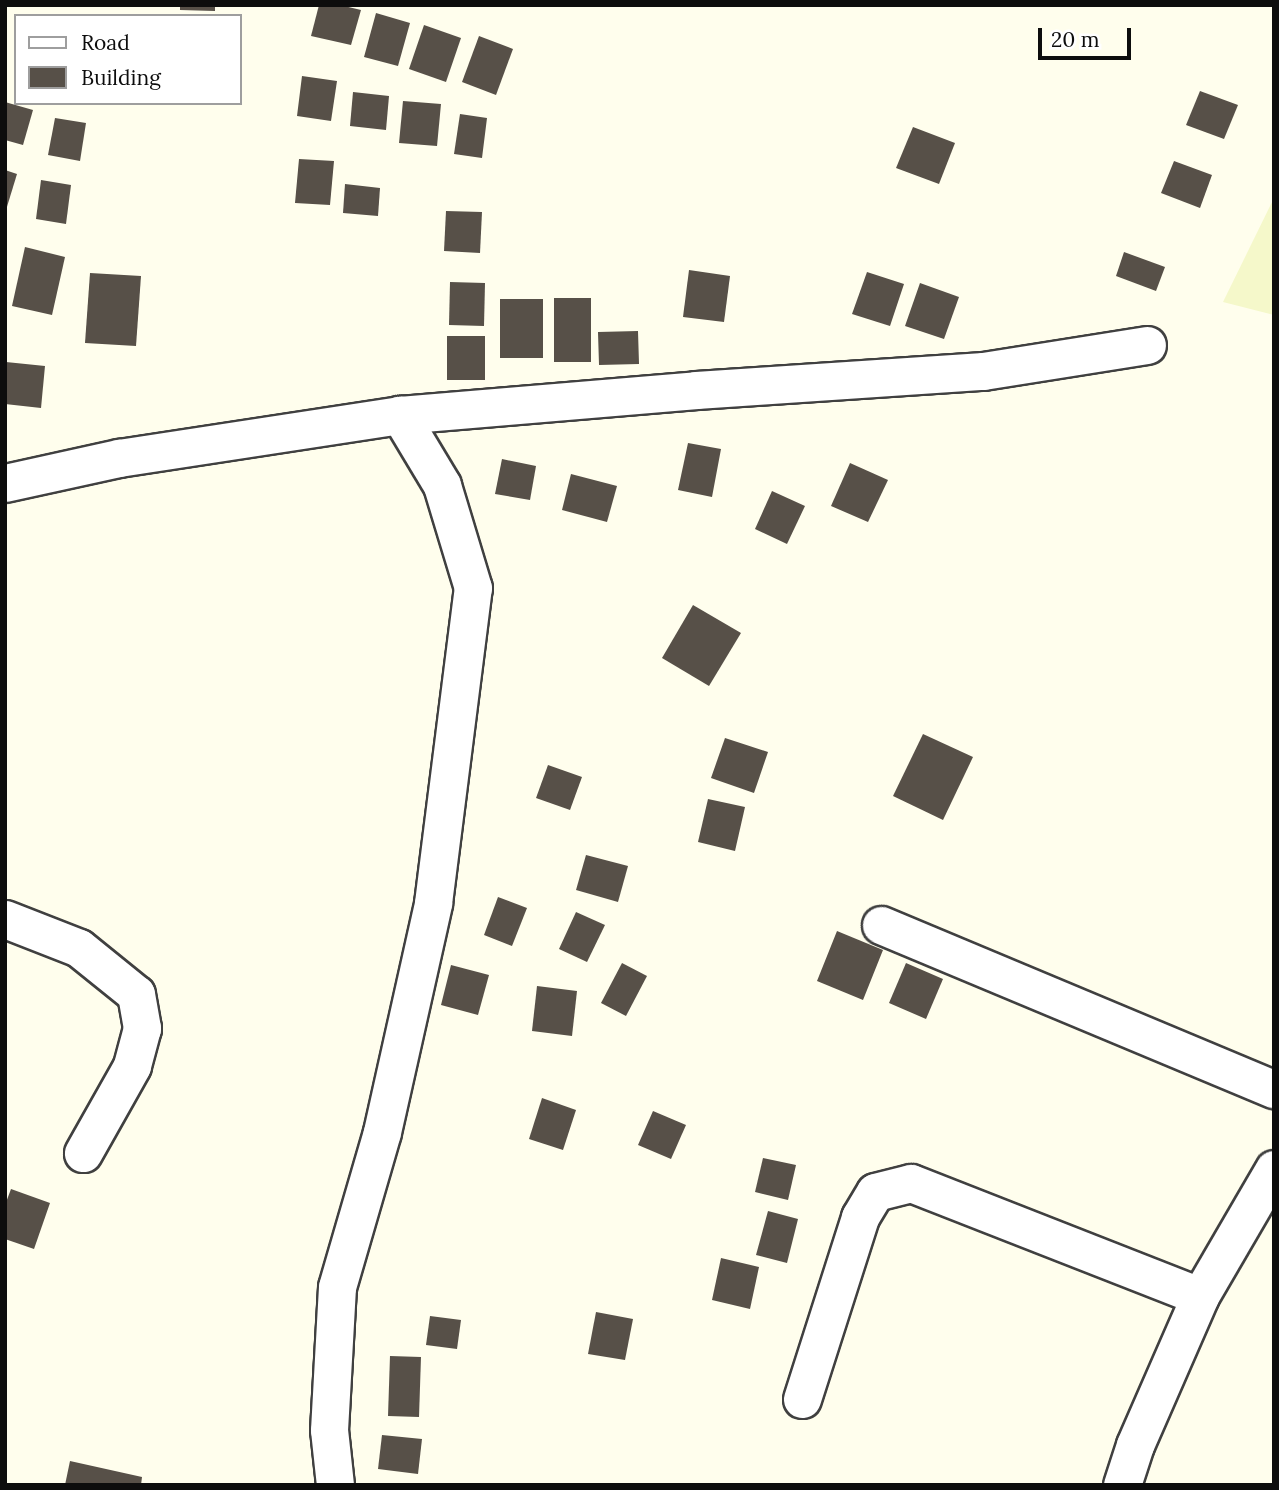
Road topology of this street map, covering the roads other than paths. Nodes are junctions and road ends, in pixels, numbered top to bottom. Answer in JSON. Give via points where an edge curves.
{"nodes":[{"id":1,"x":1147,"y":345,"type":"dead end"},
{"id":2,"x":400,"y":415,"type":"junction"},
{"id":3,"x":5,"y":482,"type":"edge"},
{"id":4,"x":5,"y":919,"type":"edge"},
{"id":5,"x":881,"y":925,"type":"dead end"},
{"id":6,"x":1274,"y":1089,"type":"edge"},
{"id":7,"x":83,"y":1153,"type":"dead end"},
{"id":8,"x":1274,"y":1169,"type":"edge"},
{"id":9,"x":1200,"y":1296,"type":"junction"},
{"id":10,"x":802,"y":1399,"type":"dead end"},
{"id":11,"x":335,"y":1485,"type":"edge"},
{"id":12,"x":1122,"y":1485,"type":"edge"}],
"edges":[{"from":1,"to":2,"type":"street","via":[[984,371]]},
{"from":2,"to":3,"type":"street","via":[[119,458]]},
{"from":2,"to":11,"type":"street","via":[[442,485],[473,588],[433,903],[382,1132],[337,1287],[329,1430]]},
{"from":4,"to":7,"type":"street","via":[[79,948],[136,994],[142,1028],[132,1066]]},
{"from":5,"to":6,"type":"street"},
{"from":8,"to":9,"type":"street"},
{"from":9,"to":10,"type":"street","via":[[911,1183],[875,1192],[860,1217]]},
{"from":9,"to":12,"type":"street"}]}
